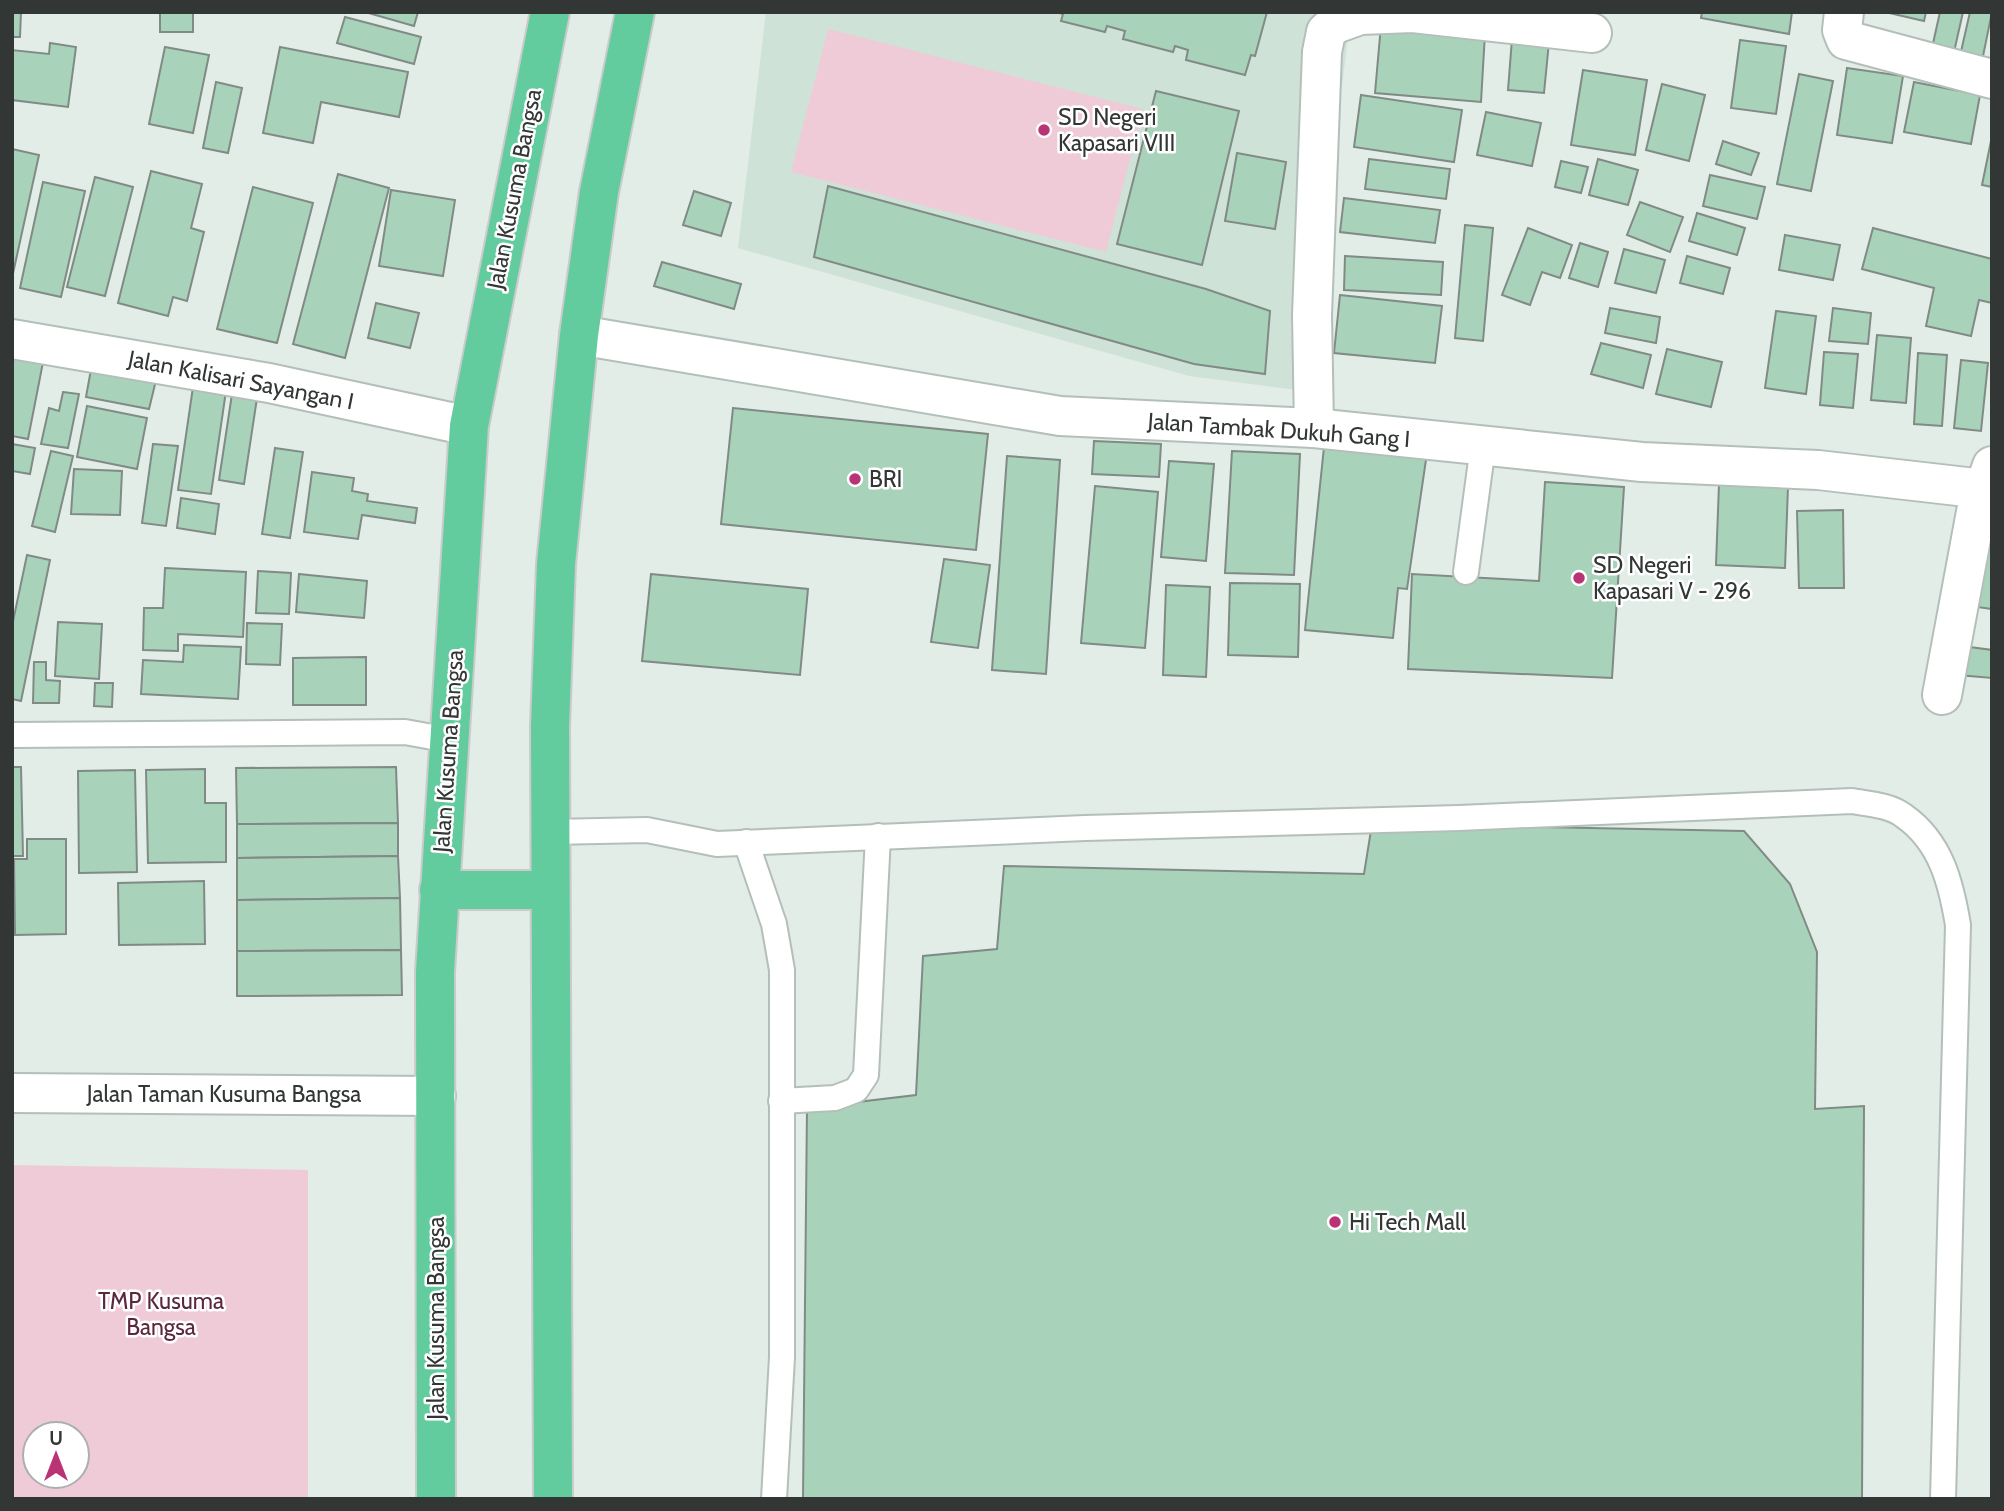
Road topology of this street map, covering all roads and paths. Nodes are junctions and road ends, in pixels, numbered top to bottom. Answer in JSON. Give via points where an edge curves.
{"nodes":[{"id":1,"x":550,"y":12,"type":"edge"},
{"id":2,"x":635,"y":12,"type":"edge"},
{"id":3,"x":1845,"y":26,"type":"edge"},
{"id":4,"x":1592,"y":33,"type":"dead end"},
{"id":5,"x":1992,"y":79,"type":"edge"},
{"id":6,"x":579,"y":335,"type":"junction"},
{"id":7,"x":12,"y":339,"type":"edge"},
{"id":8,"x":469,"y":426,"type":"junction"},
{"id":9,"x":1314,"y":428,"type":"junction"},
{"id":10,"x":1483,"y":446,"type":"junction"},
{"id":11,"x":1988,"y":478,"type":"edge"},
{"id":12,"x":1466,"y":572,"type":"dead end"},
{"id":13,"x":1942,"y":695,"type":"dead end"},
{"id":14,"x":12,"y":735,"type":"edge"},
{"id":15,"x":449,"y":740,"type":"junction"},
{"id":16,"x":551,"y":832,"type":"junction"},
{"id":17,"x":878,"y":836,"type":"junction"},
{"id":18,"x":746,"y":842,"type":"junction"},
{"id":19,"x":439,"y":890,"type":"junction"},
{"id":20,"x":550,"y":890,"type":"junction"},
{"id":21,"x":12,"y":1093,"type":"edge"},
{"id":22,"x":436,"y":1096,"type":"junction"},
{"id":23,"x":781,"y":1101,"type":"junction"},
{"id":24,"x":436,"y":1499,"type":"edge"},
{"id":25,"x":554,"y":1499,"type":"edge"},
{"id":26,"x":774,"y":1499,"type":"edge"},
{"id":27,"x":1944,"y":1499,"type":"edge"}],
"edges":[{"from":1,"to":8,"type":"highway","name":"Jalan Kusuma Bangsa"},
{"from":2,"to":6,"type":"highway","via":[[599,192]]},
{"from":3,"to":5,"type":"street"},
{"from":4,"to":9,"type":"street","via":[[1413,13],[1360,15],[1335,24],[1326,33],[1312,315]]},
{"from":6,"to":9,"type":"street","name":"Jalan Tambak Dukuh Gang I","via":[[1060,416]]},
{"from":6,"to":16,"type":"highway","via":[[556,564]]},
{"from":7,"to":8,"type":"street","name":"Jalan Kalisari Sayangan I","via":[[269,383]]},
{"from":8,"to":15,"type":"highway","name":"Jalan Kusuma Bangsa"},
{"from":9,"to":10,"type":"street","name":"Jalan Tambak Dukuh Gang I"},
{"from":10,"to":11,"type":"street","name":"Jalan Tambak Dukuh Gang I","via":[[1642,462]]},
{"from":10,"to":12,"type":"lane"},
{"from":11,"to":13,"type":"street","via":[[1957,603]]},
{"from":14,"to":15,"type":"lane","via":[[405,732]]},
{"from":15,"to":19,"type":"highway","name":"Jalan Kusuma Bangsa"},
{"from":16,"to":18,"type":"lane","via":[[647,830],[717,844]]},
{"from":16,"to":20,"type":"highway"},
{"from":17,"to":18,"type":"lane"},
{"from":17,"to":23,"type":"lane","via":[[866,1075],[856,1090],[835,1098]]},
{"from":17,"to":27,"type":"lane","via":[[1852,801],[1886,807],[1904,816],[1942,861],[1952,886],[1958,925]]},
{"from":18,"to":23,"type":"lane","via":[[774,924],[782,970]]},
{"from":19,"to":20,"type":"highway"},
{"from":19,"to":22,"type":"highway","name":"Jalan Kusuma Bangsa"},
{"from":20,"to":25,"type":"highway"},
{"from":21,"to":22,"type":"street","name":"Jalan Taman Kusuma Bangsa"},
{"from":22,"to":24,"type":"highway","name":"Jalan Kusuma Bangsa"},
{"from":23,"to":26,"type":"lane","via":[[782,1357]]}]}
